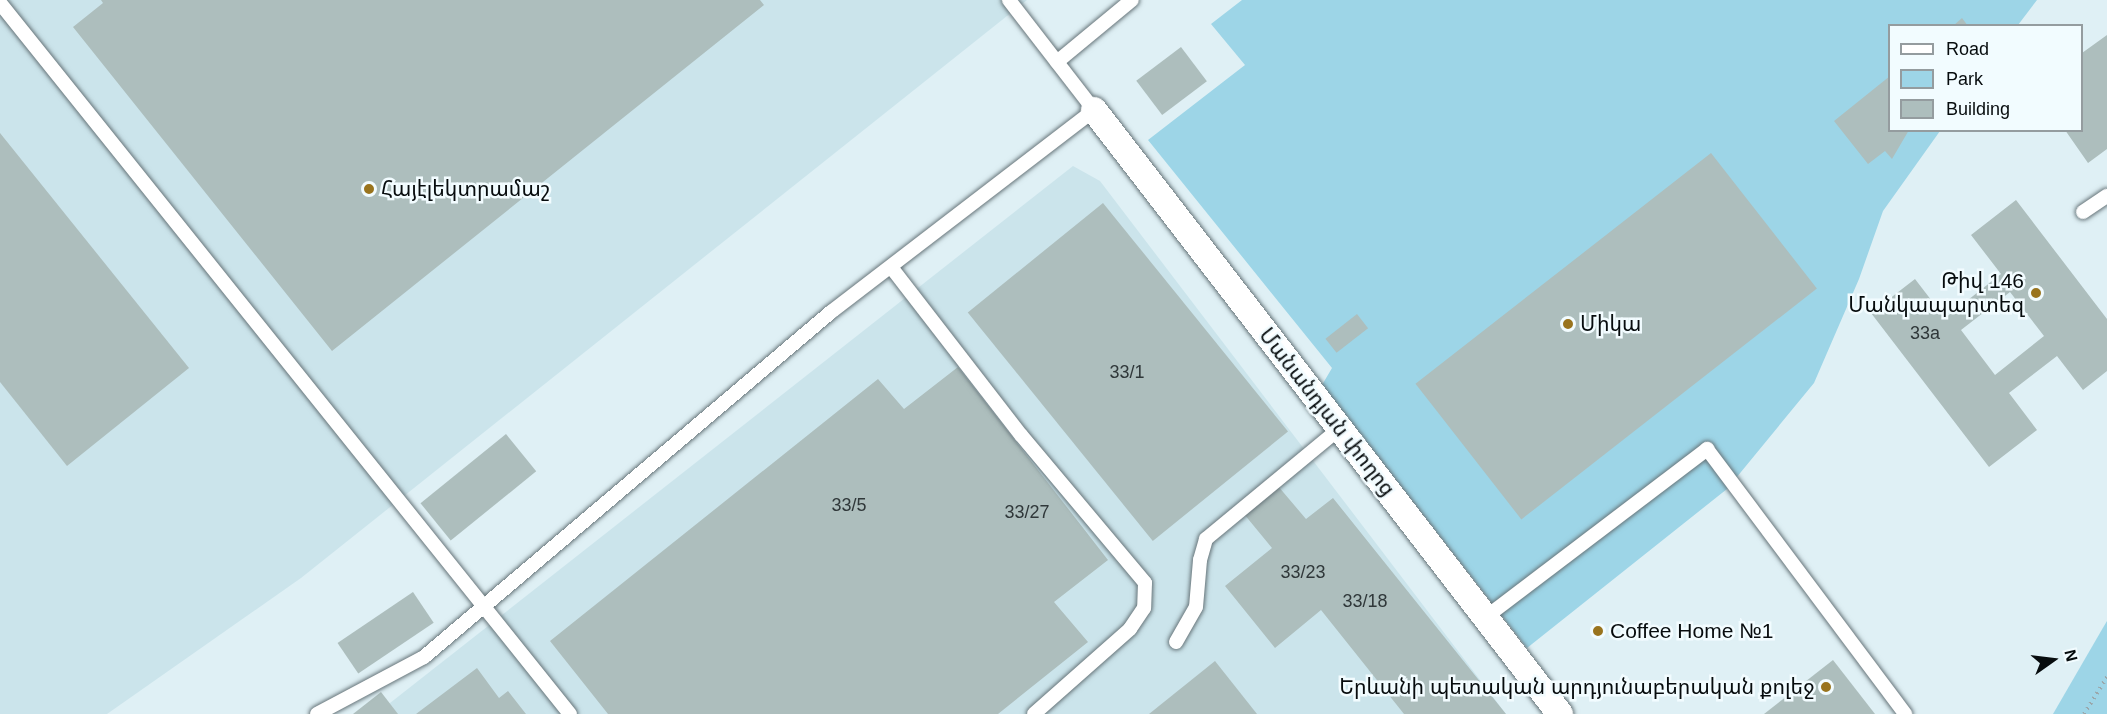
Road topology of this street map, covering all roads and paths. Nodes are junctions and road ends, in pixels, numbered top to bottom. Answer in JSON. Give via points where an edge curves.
{"nodes":[{"id":1,"x":1009,"y":0,"type":"edge"},
{"id":2,"x":1132,"y":0,"type":"edge"},
{"id":3,"x":0,"y":3,"type":"edge"},
{"id":4,"x":1057,"y":62,"type":"junction"},
{"id":5,"x":1094,"y":110,"type":"junction"},
{"id":6,"x":2107,"y":196,"type":"edge"},
{"id":7,"x":2083,"y":212,"type":"dead end"},
{"id":8,"x":891,"y":267,"type":"junction"},
{"id":9,"x":1340,"y":429,"type":"junction"},
{"id":10,"x":485,"y":608,"type":"junction"},
{"id":11,"x":1485,"y":617,"type":"junction"},
{"id":12,"x":1176,"y":642,"type":"dead end"},
{"id":13,"x":2107,"y":678,"type":"edge"},
{"id":14,"x":317,"y":714,"type":"edge"},
{"id":15,"x":570,"y":714,"type":"edge"},
{"id":16,"x":1034,"y":714,"type":"edge"},
{"id":17,"x":1560,"y":714,"type":"edge"},
{"id":18,"x":1905,"y":714,"type":"edge"},
{"id":19,"x":2084,"y":714,"type":"edge"}],
"edges":[{"from":1,"to":4,"type":"lane"},
{"from":2,"to":4,"type":"lane"},
{"from":3,"to":10,"type":"lane"},
{"from":4,"to":5,"type":"lane"},
{"from":5,"to":8,"type":"lane"},
{"from":5,"to":9,"type":"street","name":"Մանանդյան փողոց"},
{"from":6,"to":7,"type":"lane"},
{"from":8,"to":10,"type":"lane","via":[[831,312]]},
{"from":8,"to":16,"type":"lane","via":[[1021,435],[1145,583],[1144,608],[1130,629]]},
{"from":9,"to":11,"type":"street","name":"Մանանդյան փողոց"},
{"from":9,"to":12,"type":"lane","via":[[1206,539],[1196,607]]},
{"from":10,"to":14,"type":"lane","via":[[424,657]]},
{"from":10,"to":15,"type":"lane"},
{"from":11,"to":17,"type":"street","name":"Մանանդյան փողոց"},
{"from":11,"to":18,"type":"lane","via":[[1707,449]]},
{"from":13,"to":19,"type":"path"}]}
